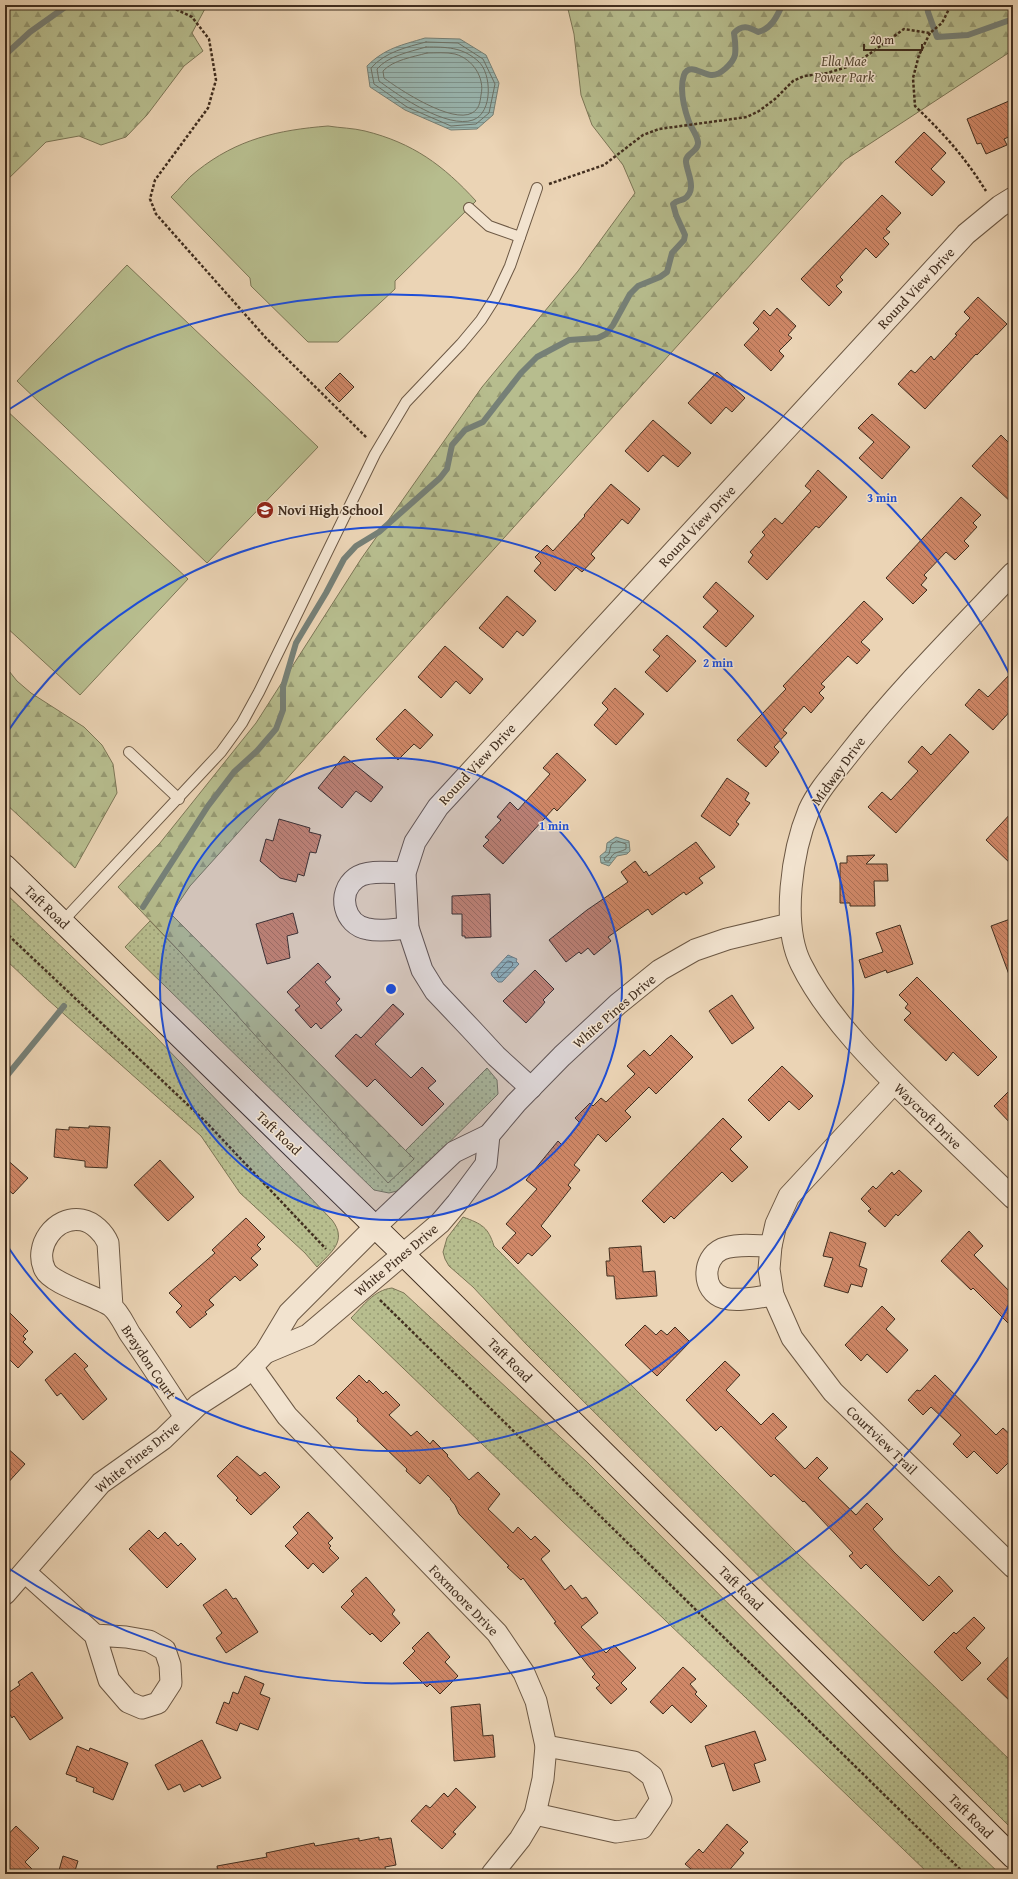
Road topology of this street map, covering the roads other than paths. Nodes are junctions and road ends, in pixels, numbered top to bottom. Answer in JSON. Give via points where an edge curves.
{"nodes":[{"id":1,"x":537,"y":188,"type":"road end"},
{"id":2,"x":1005,"y":203,"type":"edge"},
{"id":3,"x":469,"y":208,"type":"dead end"},
{"id":4,"x":520,"y":237,"type":"junction"},
{"id":5,"x":1013,"y":573,"type":"edge"},
{"id":6,"x":129,"y":752,"type":"dead end"},
{"id":7,"x":179,"y":799,"type":"junction"},
{"id":8,"x":5,"y":866,"type":"edge"},
{"id":9,"x":405,"y":873,"type":"junction"},
{"id":10,"x":63,"y":922,"type":"junction"},
{"id":11,"x":790,"y":924,"type":"junction"},
{"id":12,"x":408,"y":928,"type":"junction"},
{"id":13,"x":847,"y":1031,"type":"joint"},
{"id":14,"x":894,"y":1083,"type":"junction"},
{"id":15,"x":531,"y":1088,"type":"junction"},
{"id":16,"x":489,"y":1135,"type":"junction"},
{"id":17,"x":1013,"y":1198,"type":"edge"},
{"id":18,"x":375,"y":1227,"type":"junction"},
{"id":19,"x":771,"y":1246,"type":"junction"},
{"id":20,"x":403,"y":1254,"type":"junction"},
{"id":21,"x":773,"y":1295,"type":"junction"},
{"id":22,"x":112,"y":1307,"type":"dead end"},
{"id":23,"x":259,"y":1360,"type":"junction"},
{"id":24,"x":186,"y":1417,"type":"junction"},
{"id":25,"x":1013,"y":1567,"type":"edge"},
{"id":26,"x":25,"y":1572,"type":"junction"},
{"id":27,"x":5,"y":1594,"type":"edge"},
{"id":28,"x":95,"y":1635,"type":"dead end"},
{"id":29,"x":546,"y":1746,"type":"junction"},
{"id":30,"x":535,"y":1814,"type":"junction"},
{"id":31,"x":1013,"y":1857,"type":"edge"},
{"id":32,"x":492,"y":1874,"type":"edge"}],
"edges":[{"from":1,"to":4,"type":"lane"},
{"from":2,"to":9,"type":"street","name":"Round View Drive","via":[[966,234],[438,807],[415,842]]},
{"from":3,"to":4,"type":"lane","via":[[489,226]]},
{"from":4,"to":7,"type":"lane","via":[[495,298],[481,320],[406,402],[378,449],[260,692],[242,723],[221,752]]},
{"from":5,"to":11,"type":"street","name":"Midway Drive","via":[[863,736],[821,790],[810,810],[794,857]]},
{"from":6,"to":7,"type":"lane"},
{"from":7,"to":10,"type":"lane"},
{"from":8,"to":10,"type":"street","name":"Taft Road"},
{"from":9,"to":12,"type":"street","name":"Round View Drive"},
{"from":9,"to":12,"type":"street","via":[[375,873],[357,878],[344,900],[346,912],[354,923],[363,928]]},
{"from":10,"to":18,"type":"street","name":"Taft Road"},
{"from":11,"to":13,"type":"street","name":"Midway Drive","via":[[800,963],[826,1005]]},
{"from":11,"to":15,"type":"street","name":"White Pines Drive","via":[[727,939],[695,950],[660,970],[618,1004]]},
{"from":12,"to":15,"type":"street","name":"Round View Drive","via":[[422,970],[435,991],[496,1056]]},
{"from":13,"to":14,"type":"street","name":"Waycroft Drive"},
{"from":14,"to":17,"type":"street","name":"Waycroft Drive"},
{"from":14,"to":19,"type":"street","name":"Courtview Trail","via":[[789,1196],[776,1224]]},
{"from":15,"to":16,"type":"street","name":"White Pines Drive"},
{"from":16,"to":18,"type":"street","name":"White Pines Drive","via":[[454,1152]]},
{"from":16,"to":20,"type":"street","name":"White Pines Drive","via":[[486,1164],[462,1198],[440,1223]]},
{"from":18,"to":20,"type":"street","name":"Taft Road"},
{"from":18,"to":23,"type":"street","name":"White Pines Drive","via":[[289,1313]]},
{"from":19,"to":21,"type":"street","name":"Courtview Trail","via":[[769,1269]]},
{"from":19,"to":21,"type":"street","via":[[723,1249],[709,1260],[706,1272],[712,1289],[723,1297]]},
{"from":20,"to":23,"type":"street","name":"White Pines Drive","via":[[308,1335]]},
{"from":20,"to":31,"type":"street","name":"Taft Road"},
{"from":21,"to":25,"type":"street","name":"Courtview Trail","via":[[792,1338],[833,1392]]},
{"from":22,"to":24,"type":"street","name":"Braydon Court"},
{"from":23,"to":24,"type":"street","name":"White Pines Drive","via":[[243,1376],[198,1405]]},
{"from":23,"to":29,"type":"street","name":"Foxmoore Drive","via":[[287,1416],[497,1633],[524,1673],[536,1700]]},
{"from":24,"to":26,"type":"street","name":"White Pines Drive","via":[[163,1439],[102,1483]]},
{"from":26,"to":27,"type":"street","name":"White Pines Drive"},
{"from":26,"to":28,"type":"street"},
{"from":29,"to":30,"type":"street","name":"Foxmoore Drive","via":[[543,1779]]},
{"from":29,"to":30,"type":"street","via":[[634,1762],[652,1776],[661,1800],[642,1828],[616,1832]]},
{"from":30,"to":32,"type":"street","name":"Foxmoore Drive","via":[[520,1839]]}]}
